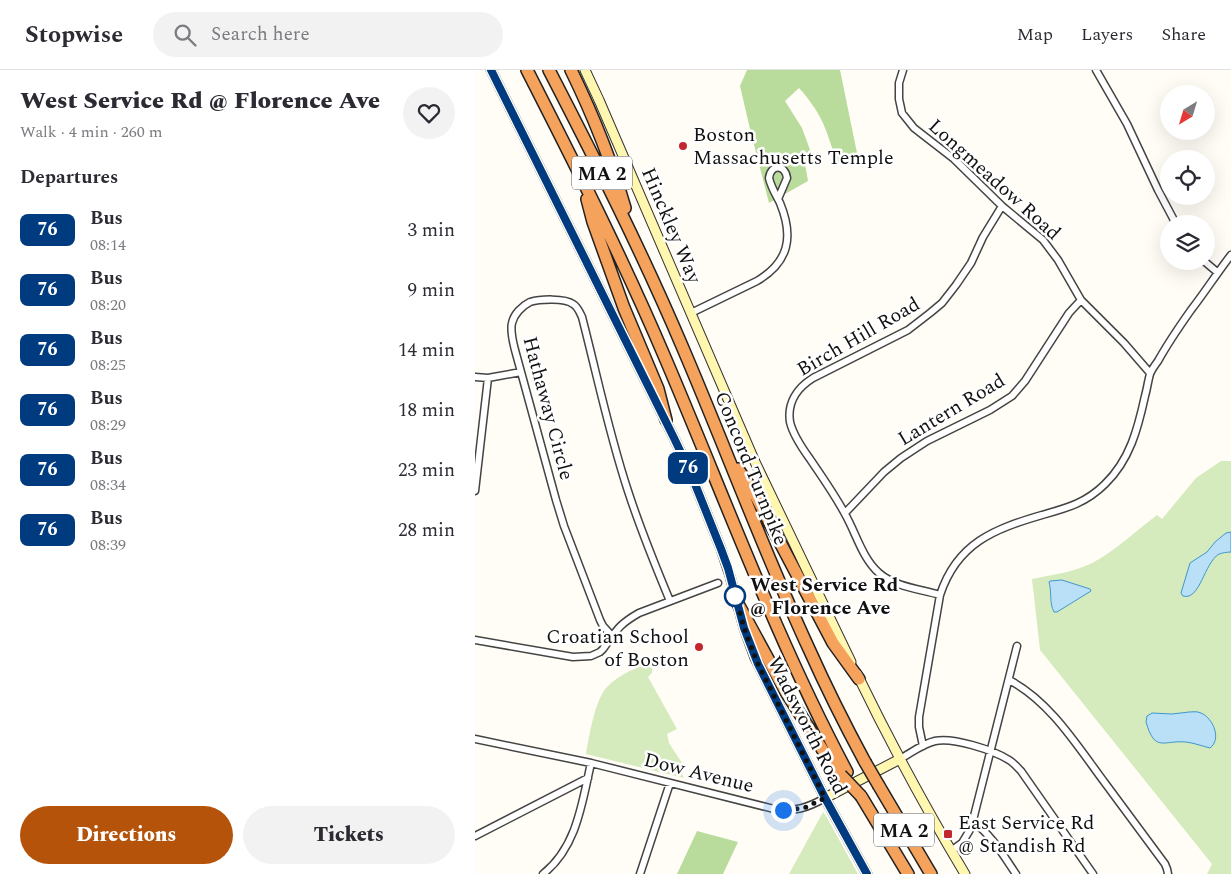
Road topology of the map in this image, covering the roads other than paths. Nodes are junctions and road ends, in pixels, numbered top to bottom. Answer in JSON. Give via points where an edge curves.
{"nodes":[{"id":1,"x":491,"y":70,"type":"edge"},
{"id":2,"x":527,"y":70,"type":"edge"},
{"id":3,"x":549,"y":70,"type":"edge"},
{"id":4,"x":571,"y":70,"type":"edge"},
{"id":5,"x":585,"y":70,"type":"edge"},
{"id":6,"x":903,"y":70,"type":"edge"},
{"id":7,"x":1096,"y":70,"type":"edge"},
{"id":8,"x":581,"y":175,"type":"junction"},
{"id":9,"x":778,"y":199,"type":"dead end"},
{"id":10,"x":1002,"y":206,"type":"junction"},
{"id":11,"x":1171,"y":215,"type":"edge"},
{"id":12,"x":634,"y":239,"type":"junction"},
{"id":13,"x":1231,"y":255,"type":"edge"},
{"id":14,"x":1215,"y":270,"type":"edge"},
{"id":15,"x":1217,"y":272,"type":"junction"},
{"id":16,"x":1081,"y":300,"type":"junction"},
{"id":17,"x":691,"y":312,"type":"junction"},
{"id":18,"x":521,"y":372,"type":"junction"},
{"id":19,"x":1150,"y":373,"type":"junction"},
{"id":20,"x":475,"y":377,"type":"edge"},
{"id":21,"x":488,"y":378,"type":"junction"},
{"id":22,"x":666,"y":420,"type":"junction"},
{"id":23,"x":725,"y":449,"type":"junction"},
{"id":24,"x":475,"y":491,"type":"edge"},
{"id":25,"x":845,"y":513,"type":"junction"},
{"id":26,"x":718,"y":584,"type":"dead end"},
{"id":27,"x":940,"y":595,"type":"junction"},
{"id":28,"x":670,"y":601,"type":"junction"},
{"id":29,"x":737,"y":602,"type":"junction"},
{"id":30,"x":612,"y":636,"type":"junction"},
{"id":31,"x":475,"y":640,"type":"edge"},
{"id":32,"x":1017,"y":646,"type":"dead end"},
{"id":33,"x":859,"y":679,"type":"junction"},
{"id":34,"x":1009,"y":680,"type":"junction"},
{"id":35,"x":475,"y":739,"type":"edge"},
{"id":36,"x":923,"y":746,"type":"junction"},
{"id":37,"x":990,"y":751,"type":"junction"},
{"id":38,"x":900,"y":759,"type":"junction"},
{"id":39,"x":591,"y":763,"type":"junction"},
{"id":40,"x":844,"y":774,"type":"junction"},
{"id":41,"x":588,"y":778,"type":"junction"},
{"id":42,"x":670,"y":782,"type":"junction"},
{"id":43,"x":825,"y":798,"type":"junction"},
{"id":44,"x":973,"y":822,"type":"junction"},
{"id":45,"x":475,"y":836,"type":"edge"},
{"id":46,"x":951,"y":851,"type":"junction"},
{"id":47,"x":1168,"y":872,"type":"edge"},
{"id":48,"x":543,"y":874,"type":"edge"},
{"id":49,"x":640,"y":874,"type":"edge"},
{"id":50,"x":867,"y":874,"type":"edge"},
{"id":51,"x":908,"y":874,"type":"edge"},
{"id":52,"x":931,"y":874,"type":"edge"},
{"id":53,"x":965,"y":874,"type":"edge"},
{"id":54,"x":1016,"y":874,"type":"edge"},
{"id":55,"x":1093,"y":874,"type":"edge"}],
"edges":[{"from":1,"to":22,"type":"main road"},
{"from":2,"to":8,"type":"highway","name":"Concord Turnpike","number":"MA 2"},
{"from":3,"to":12,"type":"highway","name":"Concord Turnpike","number":"MA 2"},
{"from":4,"to":12,"type":"highway","via":[[617,182]]},
{"from":5,"to":17,"type":"main road","name":"Hinckley Way"},
{"from":6,"to":10,"type":"street","name":"Longmeadow Road","via":[[899,83],[902,113],[914,128],[954,159]]},
{"from":7,"to":11,"type":"street","via":[[1127,124]]},
{"from":8,"to":22,"type":"highway","via":[[593,222],[658,389]]},
{"from":8,"to":40,"type":"highway","name":"Concord Turnpike","number":"MA 2","via":[[657,338],[784,644]]},
{"from":9,"to":17,"type":"street","via":[[788,233],[788,243],[781,260],[766,276]]},
{"from":10,"to":16,"type":"street","name":"Longmeadow Road","via":[[1043,240]]},
{"from":10,"to":25,"type":"street","name":"Birch Hill Road","via":[[956,285],[931,314],[908,330],[813,378],[793,398],[790,411],[796,438]]},
{"from":12,"to":23,"type":"highway","name":"Concord Turnpike","number":"MA 2"},
{"from":13,"to":15,"type":"street"},
{"from":14,"to":15,"type":"street"},
{"from":15,"to":19,"type":"street"},
{"from":16,"to":19,"type":"street","name":"Longmeadow Road"},
{"from":16,"to":25,"type":"street","name":"Lantern Road","via":[[1069,312],[1012,396],[901,458]]},
{"from":17,"to":33,"type":"main road","name":"Concord Turnpike","via":[[760,473]]},
{"from":18,"to":21,"type":"street"},
{"from":18,"to":28,"type":"street","name":"Hathaway Circle","via":[[511,328],[517,314],[534,301],[559,299],[573,304],[582,317],[628,491]]},
{"from":18,"to":30,"type":"street","name":"Hathaway Circle","via":[[562,520],[600,620]]},
{"from":19,"to":27,"type":"street","via":[[1133,442],[1106,483],[1078,504],[1005,527],[981,539],[955,564]]},
{"from":20,"to":21,"type":"street"},
{"from":21,"to":24,"type":"street"},
{"from":22,"to":29,"type":"main road","name":"Wadsworth Road","via":[[715,532]]},
{"from":23,"to":33,"type":"highway","via":[[753,491],[833,643]]},
{"from":23,"to":52,"type":"highway","name":"Concord Turnpike","number":"MA 2","bridge":true,"via":[[798,626],[834,702]]},
{"from":25,"to":27,"type":"street","name":"Birch Hill Road","via":[[873,568],[894,582]]},
{"from":26,"to":28,"type":"street"},
{"from":27,"to":36,"type":"street","via":[[919,717]]},
{"from":28,"to":30,"type":"street","via":[[631,618]]},
{"from":29,"to":40,"type":"highway","via":[[791,699],[836,771]]},
{"from":29,"to":43,"type":"main road","name":"Wadsworth Road","via":[[758,664]]},
{"from":30,"to":31,"type":"street","via":[[600,652],[580,657]]},
{"from":32,"to":34,"type":"street"},
{"from":33,"to":38,"type":"main road","name":"Concord Turnpike"},
{"from":34,"to":37,"type":"street"},
{"from":34,"to":47,"type":"street","via":[[1045,705],[1091,763]]},
{"from":35,"to":39,"type":"street","name":"Dow Avenue"},
{"from":36,"to":37,"type":"street","name":"Dow Avenue","via":[[942,740]]},
{"from":36,"to":38,"type":"street","name":"Dow Avenue"},
{"from":37,"to":44,"type":"street"},
{"from":37,"to":55,"type":"street","name":"Dow Avenue","via":[[1018,768]]},
{"from":38,"to":43,"type":"main road","name":"Dow Avenue"},
{"from":38,"to":46,"type":"main road","name":"Concord Turnpike"},
{"from":39,"to":41,"type":"street"},
{"from":39,"to":42,"type":"street","name":"Dow Avenue"},
{"from":40,"to":51,"type":"highway","name":"Concord Turnpike","number":"MA 2","bridge":true},
{"from":41,"to":45,"type":"street"},
{"from":41,"to":48,"type":"street","via":[[570,840],[561,856]]},
{"from":42,"to":43,"type":"street","name":"Dow Avenue","via":[[779,809],[804,808]]},
{"from":42,"to":49,"type":"street"},
{"from":43,"to":50,"type":"main road","name":"Wadsworth Road"},
{"from":44,"to":46,"type":"street","via":[[960,846]]},
{"from":44,"to":54,"type":"street","via":[[992,838]]},
{"from":46,"to":53,"type":"main road","name":"Concord Turnpike"}]}
